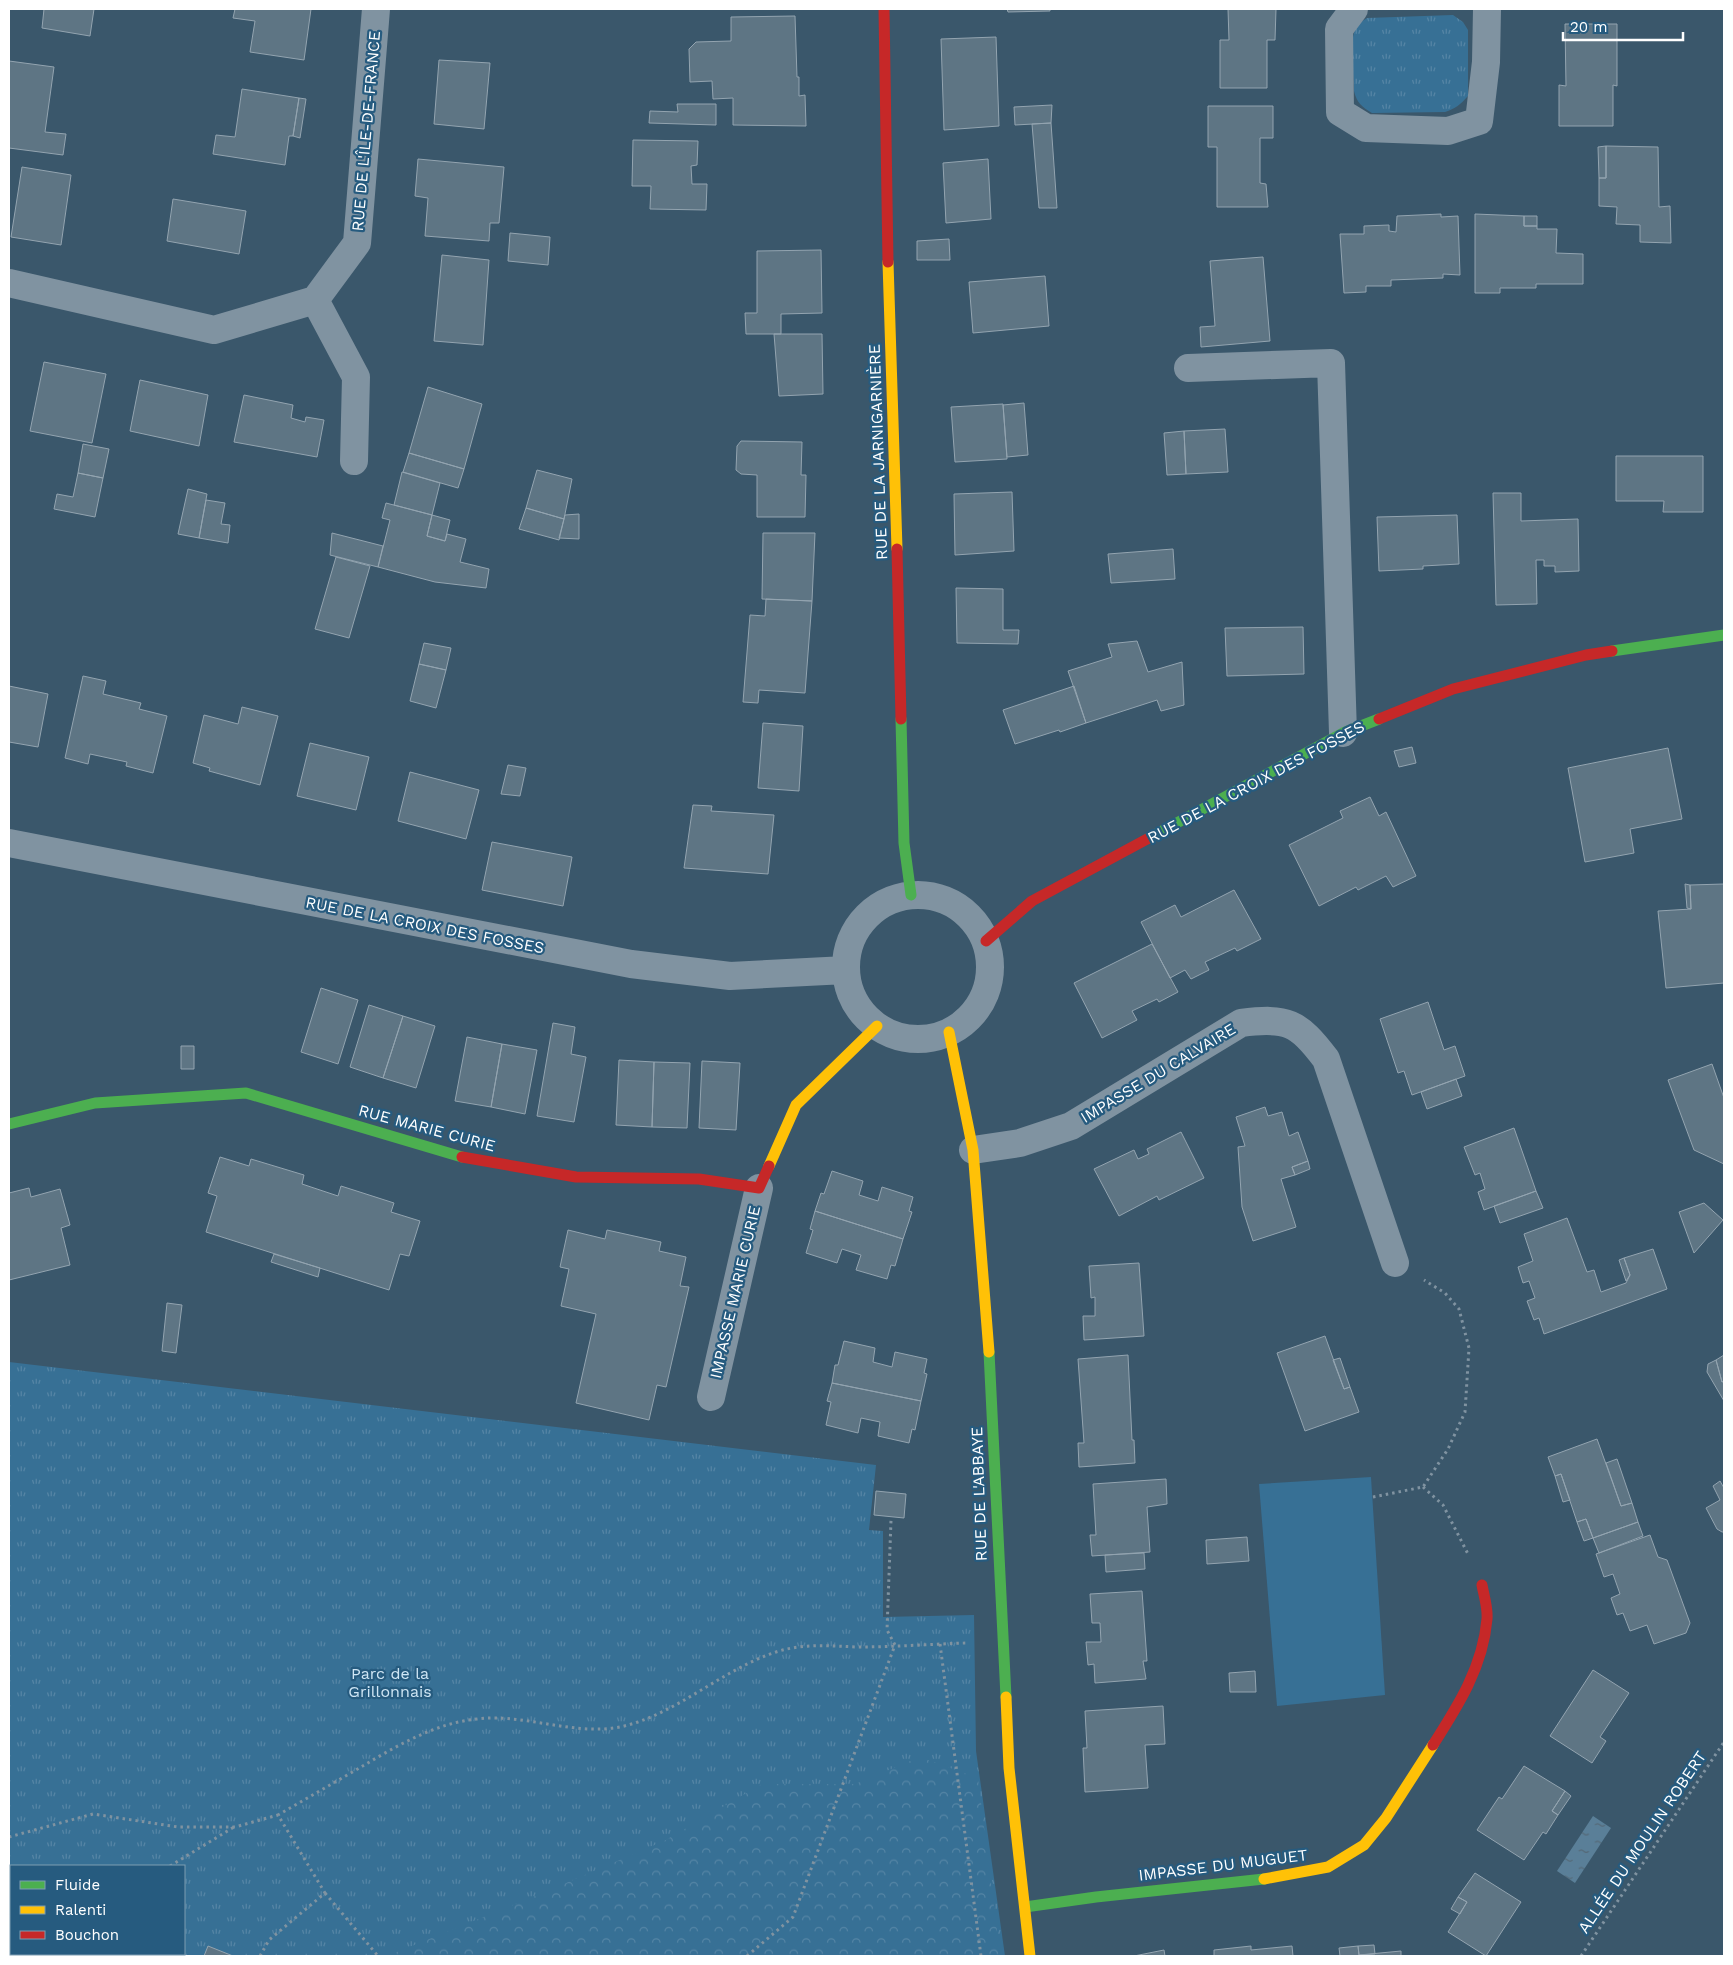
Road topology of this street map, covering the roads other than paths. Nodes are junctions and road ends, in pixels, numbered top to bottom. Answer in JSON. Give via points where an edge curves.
{"nodes":[{"id":1,"x":376,"y":9,"type":"edge"},
{"id":2,"x":884,"y":9,"type":"edge"},
{"id":3,"x":1354,"y":9,"type":"edge"},
{"id":4,"x":1487,"y":9,"type":"edge"},
{"id":5,"x":9,"y":283,"type":"edge"},
{"id":6,"x":315,"y":300,"type":"junction"},
{"id":7,"x":1188,"y":368,"type":"dead end"},
{"id":8,"x":354,"y":460,"type":"dead end"},
{"id":9,"x":1724,"y":635,"type":"edge"},
{"id":10,"x":1342,"y":733,"type":"junction"},
{"id":11,"x":9,"y":843,"type":"edge"},
{"id":12,"x":911,"y":894,"type":"junction"},
{"id":13,"x":986,"y":941,"type":"junction"},
{"id":14,"x":846,"y":970,"type":"junction"},
{"id":15,"x":877,"y":1026,"type":"junction"},
{"id":16,"x":949,"y":1032,"type":"junction"},
{"id":17,"x":9,"y":1124,"type":"edge"},
{"id":18,"x":973,"y":1150,"type":"junction"},
{"id":19,"x":759,"y":1188,"type":"junction"},
{"id":20,"x":1395,"y":1263,"type":"road end"},
{"id":21,"x":710,"y":1397,"type":"dead end"},
{"id":22,"x":1482,"y":1585,"type":"road end"},
{"id":23,"x":1024,"y":1907,"type":"junction"},
{"id":24,"x":1030,"y":1956,"type":"edge"}],
"edges":[{"from":1,"to":6,"type":"street","name":"RUE DE L'ÎLE-DE-FRANCE","via":[[357,243]]},
{"from":2,"to":12,"type":"street","name":"RUE DE LA JARNIGARNIÈRE","via":[[889,324],[904,843]]},
{"from":3,"to":4,"type":"street","via":[[1339,29],[1340,112],[1366,128],[1448,131],[1479,121],[1486,62]]},
{"from":5,"to":6,"type":"street","via":[[214,330]]},
{"from":6,"to":8,"type":"street","via":[[356,377]]},
{"from":7,"to":10,"type":"street","via":[[1331,363]]},
{"from":9,"to":10,"type":"street","name":"RUE DE LA CROIX DES FOSSES","via":[[1586,655],[1462,686]]},
{"from":10,"to":13,"type":"street","name":"RUE DE LA CROIX DES FOSSES","via":[[1032,901]]},
{"from":11,"to":14,"type":"street","name":"RUE DE LA CROIX DES FOSSES","via":[[631,964],[730,976]]},
{"from":12,"to":13,"type":"street","via":[[935,896],[957,906],[974,920]]},
{"from":12,"to":14,"type":"street","via":[[890,900],[872,911],[857,928],[848,948]]},
{"from":13,"to":16,"type":"street","via":[[991,962],[989,984],[981,1003],[967,1020]]},
{"from":14,"to":15,"type":"street","via":[[850,991],[861,1011]]},
{"from":15,"to":16,"type":"street","via":[[905,1038],[935,1038]]},
{"from":15,"to":19,"type":"street","via":[[796,1104]]},
{"from":16,"to":18,"type":"street","name":"RUE DE L'ABBAYE"},
{"from":17,"to":19,"type":"street","name":"RUE MARIE CURIE","via":[[95,1103],[246,1093],[470,1160],[576,1177],[699,1179]]},
{"from":18,"to":20,"type":"street","name":"IMPASSE DU CALVAIRE","via":[[1020,1144],[1071,1126],[1241,1023],[1266,1020],[1292,1025],[1310,1037],[1326,1059]]},
{"from":18,"to":23,"type":"street","name":"RUE DE L'ABBAYE","via":[[987,1315],[1009,1768]]},
{"from":19,"to":21,"type":"street","name":"IMPASSE MARIE CURIE"},
{"from":22,"to":23,"type":"street","name":"IMPASSE DU MUGUET","via":[[1487,1618],[1479,1663],[1459,1704],[1386,1818],[1364,1846],[1328,1867],[1274,1878]]},
{"from":23,"to":24,"type":"street","name":"RUE DE L'ABBAYE"}]}
